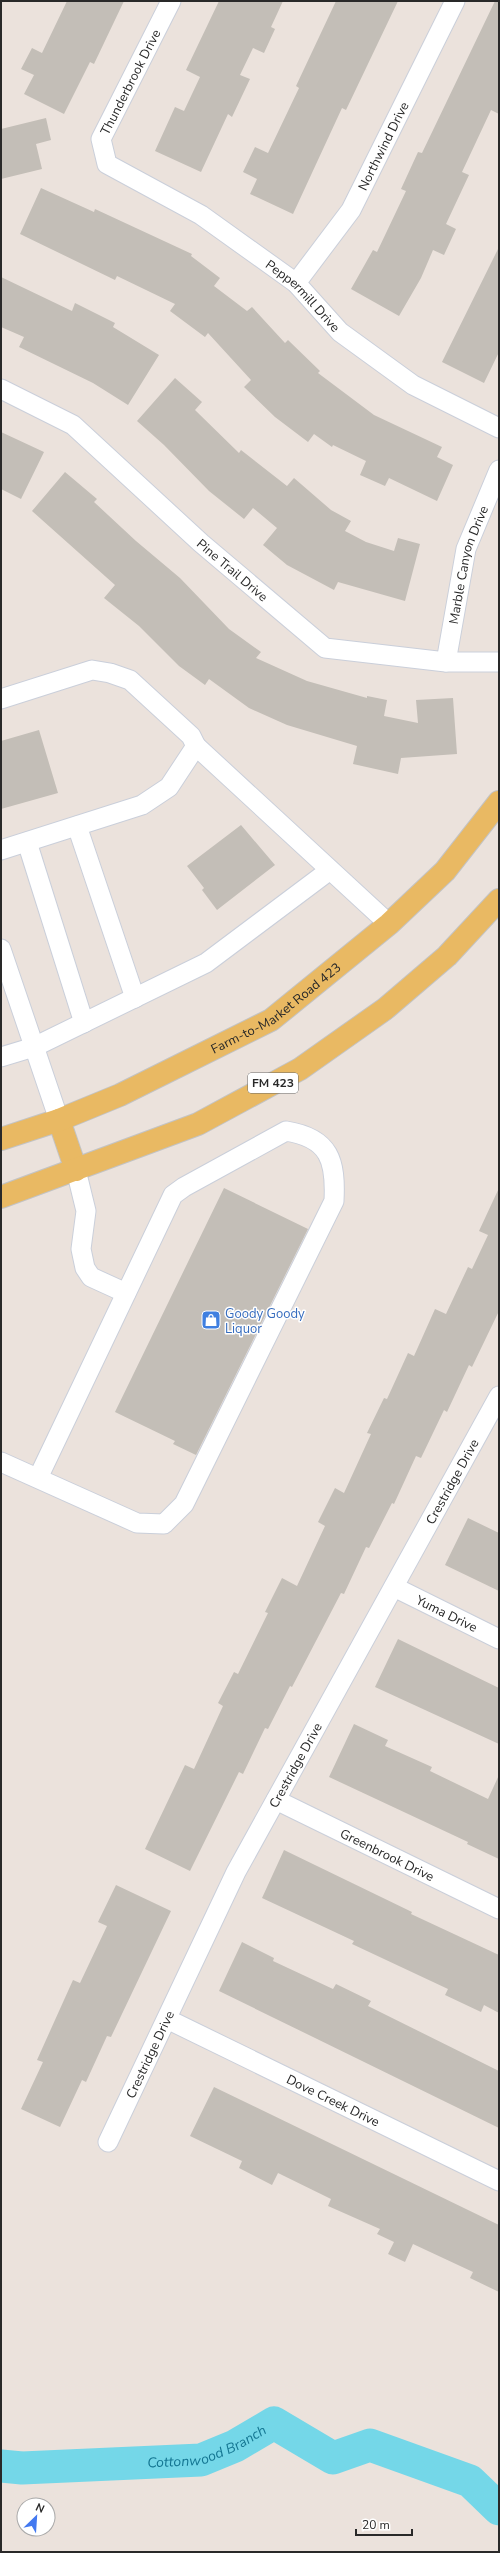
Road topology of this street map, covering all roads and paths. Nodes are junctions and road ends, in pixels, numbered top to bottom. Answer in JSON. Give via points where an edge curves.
{"nodes":[{"id":1,"x":171,"y":1,"type":"edge"},
{"id":2,"x":455,"y":1,"type":"edge"},
{"id":3,"x":107,"y":164,"type":"joint"},
{"id":4,"x":296,"y":283,"type":"junction"},
{"id":5,"x":1,"y":390,"type":"edge"},
{"id":6,"x":499,"y":428,"type":"edge"},
{"id":7,"x":499,"y":470,"type":"edge"},
{"id":8,"x":446,"y":662,"type":"junction"},
{"id":9,"x":499,"y":662,"type":"edge"},
{"id":10,"x":1,"y":699,"type":"edge"},
{"id":11,"x":196,"y":746,"type":"junction"},
{"id":12,"x":499,"y":802,"type":"edge"},
{"id":13,"x":77,"y":826,"type":"junction"},
{"id":14,"x":27,"y":842,"type":"junction"},
{"id":15,"x":1,"y":850,"type":"edge"},
{"id":16,"x":330,"y":870,"type":"junction"},
{"id":17,"x":499,"y":900,"type":"edge"},
{"id":18,"x":389,"y":924,"type":"junction"},
{"id":19,"x":1,"y":949,"type":"edge"},
{"id":20,"x":135,"y":998,"type":"junction"},
{"id":21,"x":84,"y":1023,"type":"junction"},
{"id":22,"x":34,"y":1048,"type":"junction"},
{"id":23,"x":1,"y":1057,"type":"edge"},
{"id":24,"x":59,"y":1120,"type":"junction"},
{"id":25,"x":1,"y":1139,"type":"edge"},
{"id":26,"x":76,"y":1170,"type":"junction"},
{"id":27,"x":1,"y":1197,"type":"edge"},
{"id":28,"x":126,"y":1293,"type":"junction"},
{"id":29,"x":499,"y":1396,"type":"edge"},
{"id":30,"x":1,"y":1462,"type":"edge"},
{"id":31,"x":38,"y":1478,"type":"junction"},
{"id":32,"x":394,"y":1587,"type":"junction"},
{"id":33,"x":499,"y":1639,"type":"edge"},
{"id":34,"x":276,"y":1800,"type":"junction"},
{"id":35,"x":499,"y":1909,"type":"edge"},
{"id":36,"x":167,"y":2020,"type":"junction"},
{"id":37,"x":108,"y":2142,"type":"dead end"},
{"id":38,"x":499,"y":2181,"type":"edge"}],
"edges":[{"from":1,"to":3,"type":"street","name":"Thunderbrook Drive","via":[[101,139]]},
{"from":2,"to":4,"type":"street","name":"Northwind Drive","via":[[351,210]]},
{"from":3,"to":4,"type":"street","name":"Peppermill Drive","via":[[201,215]]},
{"from":4,"to":6,"type":"street","name":"Peppermill Drive","via":[[340,332],[413,385]]},
{"from":5,"to":8,"type":"street","name":"Pine Trail Drive","via":[[73,425],[201,543],[325,648]]},
{"from":7,"to":8,"type":"street","name":"Marble Canyon Drive","via":[[466,549]]},
{"from":8,"to":9,"type":"street","name":"Pine Trail Drive"},
{"from":10,"to":11,"type":"street","via":[[92,670],[110,673],[130,680],[191,736]]},
{"from":11,"to":13,"type":"street","via":[[169,787],[142,805]]},
{"from":11,"to":16,"type":"street"},
{"from":12,"to":18,"type":"main road","name":"Farm-to-Market Road 423","via":[[445,871]]},
{"from":13,"to":14,"type":"street"},
{"from":13,"to":20,"type":"street"},
{"from":14,"to":15,"type":"street"},
{"from":14,"to":21,"type":"street"},
{"from":16,"to":18,"type":"street"},
{"from":16,"to":20,"type":"street","via":[[206,963]]},
{"from":17,"to":26,"type":"main road","number":"FM 423","via":[[446,956],[385,1009],[300,1068],[198,1124]]},
{"from":18,"to":24,"type":"main road","name":"Farm-to-Market Road 423","via":[[271,1020],[120,1095]]},
{"from":19,"to":22,"type":"street"},
{"from":20,"to":21,"type":"street"},
{"from":21,"to":22,"type":"street"},
{"from":22,"to":23,"type":"street"},
{"from":22,"to":24,"type":"street"},
{"from":24,"to":25,"type":"main road","name":"Farm-to-Market Road 423"},
{"from":24,"to":26,"type":"main road"},
{"from":26,"to":27,"type":"main road","number":"FM 423"},
{"from":26,"to":28,"type":"street","via":[[86,1211],[81,1249],[85,1268],[91,1277]]},
{"from":28,"to":31,"type":"street"},
{"from":28,"to":31,"type":"street","via":[[173,1195],[184,1187],[286,1131],[318,1141],[327,1153],[335,1175],[334,1201],[184,1504],[176,1514],[164,1524],[137,1523]]},
{"from":29,"to":32,"type":"street","name":"Crestridge Drive"},
{"from":30,"to":31,"type":"street"},
{"from":32,"to":33,"type":"street","name":"Yuma Drive"},
{"from":32,"to":34,"type":"street","name":"Crestridge Drive"},
{"from":34,"to":35,"type":"street","name":"Greenbrook Drive"},
{"from":34,"to":36,"type":"street","name":"Crestridge Drive","via":[[236,1872]]},
{"from":36,"to":37,"type":"street","name":"Crestridge Drive"},
{"from":36,"to":38,"type":"street","name":"Dove Creek Drive"}]}
